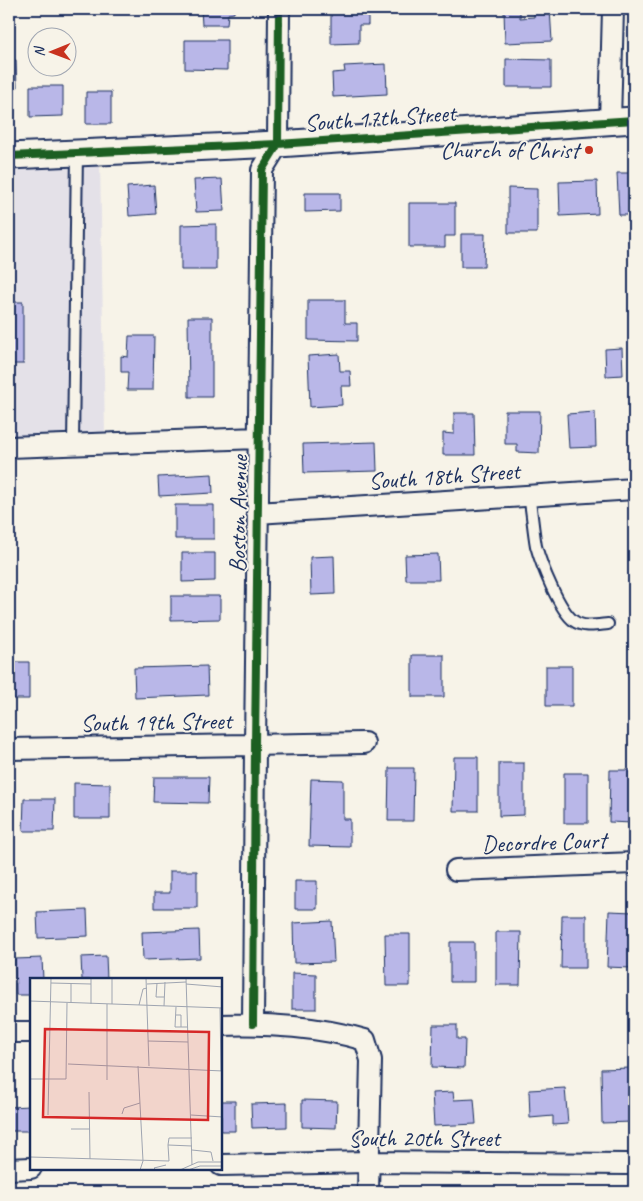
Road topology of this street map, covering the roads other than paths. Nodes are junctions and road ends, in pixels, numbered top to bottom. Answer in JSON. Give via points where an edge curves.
{"nodes":[{"id":1,"x":279,"y":9,"type":"edge"},
{"id":2,"x":613,"y":9,"type":"edge"},
{"id":3,"x":634,"y":120,"type":"edge"},
{"id":4,"x":610,"y":121,"type":"junction"},
{"id":5,"x":278,"y":144,"type":"junction"},
{"id":6,"x":77,"y":153,"type":"junction"},
{"id":7,"x":9,"y":156,"type":"edge"},
{"id":8,"x":258,"y":438,"type":"junction"},
{"id":9,"x":73,"y":444,"type":"junction"},
{"id":10,"x":9,"y":447,"type":"edge"},
{"id":11,"x":634,"y":489,"type":"edge"},
{"id":12,"x":529,"y":496,"type":"junction"},
{"id":13,"x":257,"y":513,"type":"junction"},
{"id":14,"x":608,"y":624,"type":"dead end"},
{"id":15,"x":364,"y":743,"type":"dead end"},
{"id":16,"x":255,"y":745,"type":"junction"},
{"id":17,"x":9,"y":749,"type":"edge"},
{"id":18,"x":634,"y":863,"type":"edge"},
{"id":19,"x":456,"y":870,"type":"dead end"},
{"id":20,"x":253,"y":1024,"type":"junction"},
{"id":21,"x":222,"y":1025,"type":"edge"},
{"id":22,"x":9,"y":1032,"type":"edge"},
{"id":23,"x":30,"y":1032,"type":"edge"},
{"id":24,"x":368,"y":1162,"type":"junction"},
{"id":25,"x":627,"y":1164,"type":"dead end"},
{"id":26,"x":222,"y":1165,"type":"edge"},
{"id":27,"x":30,"y":1168,"type":"edge"},
{"id":28,"x":9,"y":1169,"type":"edge"},
{"id":29,"x":368,"y":1192,"type":"edge"}],
"edges":[{"from":1,"to":5,"type":"street"},
{"from":2,"to":4,"type":"street"},
{"from":3,"to":4,"type":"street","name":"South 17th Street"},
{"from":4,"to":5,"type":"street","name":"South 17th Street"},
{"from":5,"to":6,"type":"street","name":"South 17th Street"},
{"from":5,"to":8,"type":"street","name":"Boston Avenue","via":[[262,170]]},
{"from":6,"to":7,"type":"street","name":"South 17th Street"},
{"from":6,"to":9,"type":"lane"},
{"from":8,"to":9,"type":"street"},
{"from":8,"to":13,"type":"street","name":"Boston Avenue"},
{"from":9,"to":10,"type":"street"},
{"from":11,"to":12,"type":"street","name":"South 18th Street"},
{"from":12,"to":13,"type":"street","name":"South 18th Street"},
{"from":12,"to":14,"type":"lane","via":[[536,546],[566,613],[575,622],[589,626]]},
{"from":13,"to":16,"type":"street","name":"Boston Avenue"},
{"from":15,"to":16,"type":"street","name":"South 19th Street"},
{"from":16,"to":17,"type":"street","name":"South 19th Street"},
{"from":16,"to":20,"type":"street","name":"Boston Avenue"},
{"from":18,"to":19,"type":"street","name":"Decordre Court"},
{"from":20,"to":21,"type":"street"},
{"from":20,"to":24,"type":"street","via":[[344,1034],[365,1040],[371,1060]]},
{"from":22,"to":23,"type":"street"},
{"from":24,"to":25,"type":"street","name":"South 20th Street"},
{"from":24,"to":26,"type":"street","name":"South 20th Street"},
{"from":24,"to":29,"type":"street"},
{"from":27,"to":28,"type":"street"}]}
